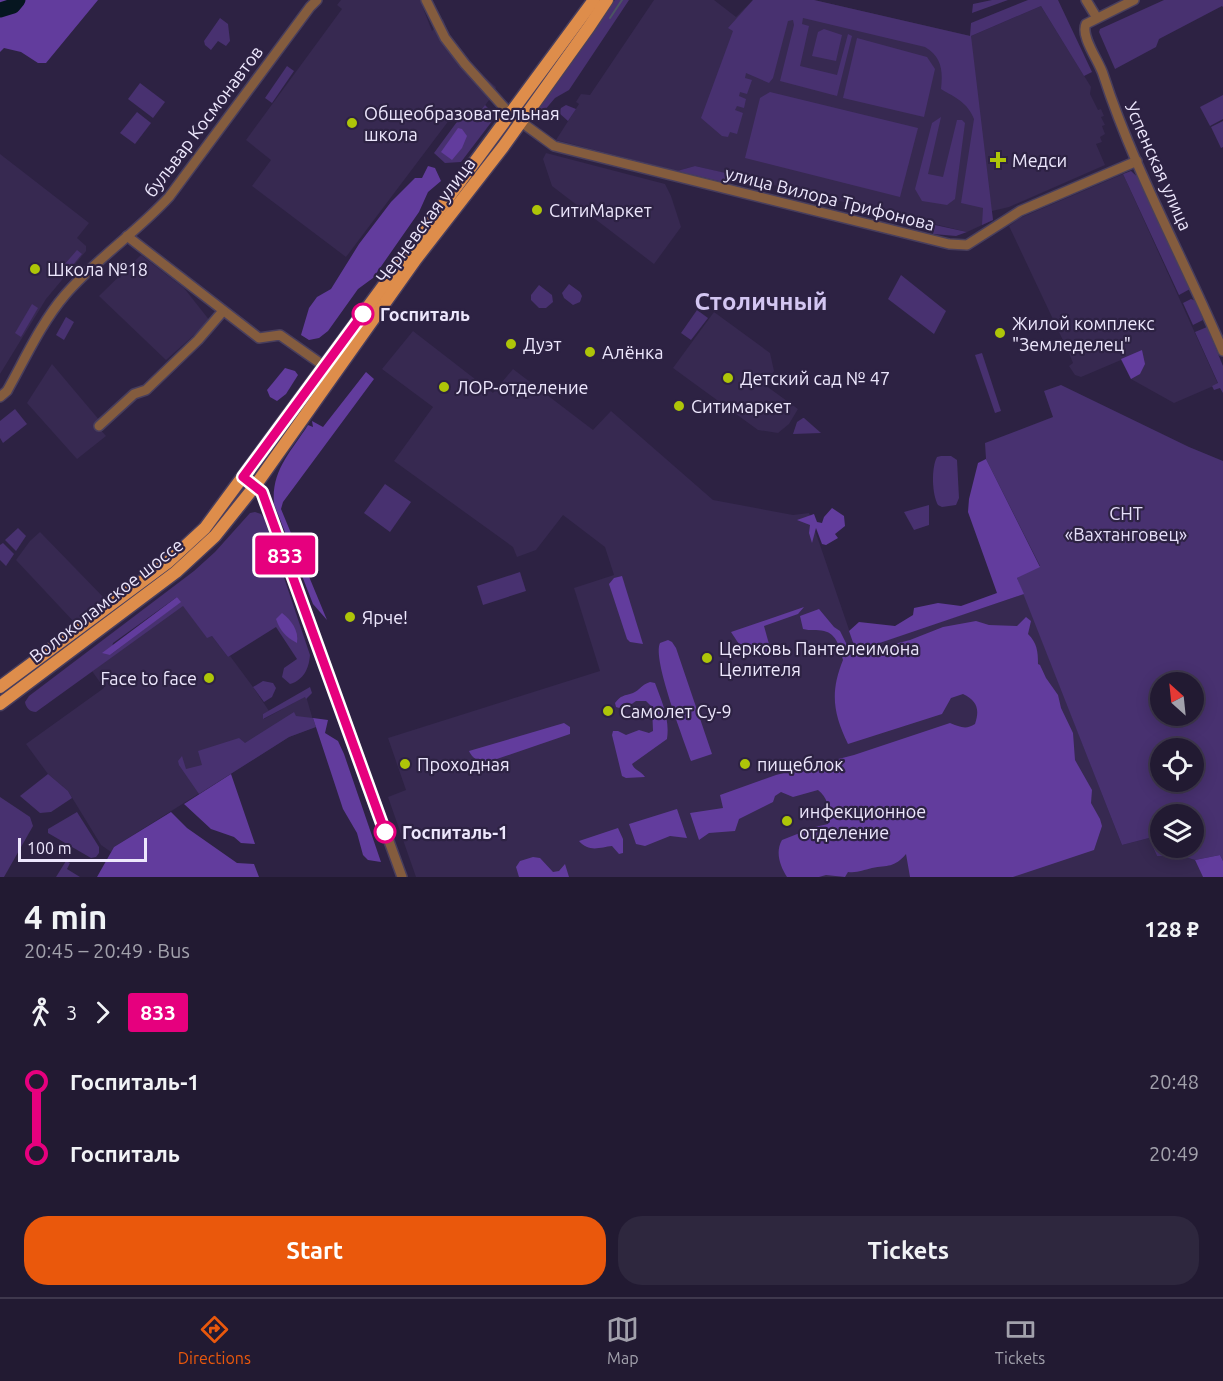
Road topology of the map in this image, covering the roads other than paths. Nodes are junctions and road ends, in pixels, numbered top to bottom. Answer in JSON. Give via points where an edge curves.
{"nodes":[{"id":1,"x":317,"y":0,"type":"edge"},
{"id":2,"x":426,"y":0,"type":"edge"},
{"id":3,"x":594,"y":0,"type":"edge"},
{"id":4,"x":606,"y":0,"type":"edge"},
{"id":5,"x":1086,"y":0,"type":"edge"},
{"id":6,"x":1134,"y":0,"type":"edge"},
{"id":7,"x":1097,"y":18,"type":"junction"},
{"id":8,"x":510,"y":114,"type":"junction"},
{"id":9,"x":521,"y":122,"type":"junction"},
{"id":10,"x":1137,"y":161,"type":"junction"},
{"id":11,"x":127,"y":236,"type":"junction"},
{"id":12,"x":223,"y":310,"type":"junction"},
{"id":13,"x":1223,"y":351,"type":"edge"},
{"id":14,"x":329,"y":370,"type":"junction"},
{"id":15,"x":0,"y":397,"type":"edge"},
{"id":16,"x":99,"y":426,"type":"dead end"},
{"id":17,"x":243,"y":477,"type":"junction"},
{"id":18,"x":255,"y":486,"type":"junction"},
{"id":19,"x":2,"y":684,"type":"edge"},
{"id":20,"x":0,"y":704,"type":"edge"},
{"id":21,"x":402,"y":877,"type":"edge"}],
"edges":[{"from":1,"to":11,"type":"street","name":"бульвар Космонавтов","via":[[169,197]]},
{"from":2,"to":8,"type":"street","name":"улица Вилора Трифонова","via":[[444,38]]},
{"from":3,"to":8,"type":"main road","name":"Черневская улица"},
{"from":4,"to":9,"type":"main road","name":"Черневская улица"},
{"from":5,"to":7,"type":"street"},
{"from":6,"to":7,"type":"street"},
{"from":7,"to":10,"type":"street","name":"Успенская улица","via":[[1086,24],[1084,33]]},
{"from":8,"to":9,"type":"street","name":"улица Вилора Трифонова"},
{"from":8,"to":14,"type":"main road","name":"Черневская улица"},
{"from":9,"to":10,"type":"street","name":"улица Вилора Трифонова","via":[[554,146],[959,246],[974,242],[1020,211]]},
{"from":9,"to":14,"type":"main road","name":"Черневская улица"},
{"from":10,"to":13,"type":"street","name":"Успенская улица"},
{"from":11,"to":12,"type":"street"},
{"from":11,"to":15,"type":"street","name":"бульвар Космонавтов","via":[[65,295]]},
{"from":12,"to":14,"type":"street","via":[[258,338],[280,335]]},
{"from":12,"to":16,"type":"street","via":[[146,390],[134,394]]},
{"from":14,"to":17,"type":"main road","name":"Волоколамское шоссе"},
{"from":14,"to":18,"type":"main road","name":"Волоколамское шоссе"},
{"from":17,"to":18,"type":"street"},
{"from":17,"to":19,"type":"main road","name":"Волоколамское шоссе","via":[[206,528],[182,551]]},
{"from":18,"to":20,"type":"main road","name":"Волоколамское шоссе","via":[[191,560]]},
{"from":18,"to":21,"type":"street","via":[[262,492]]}]}
